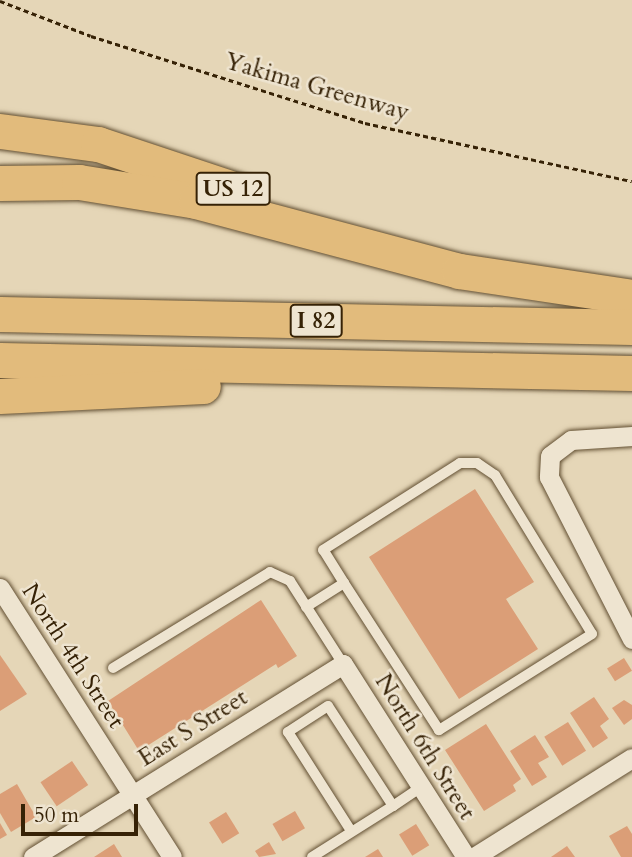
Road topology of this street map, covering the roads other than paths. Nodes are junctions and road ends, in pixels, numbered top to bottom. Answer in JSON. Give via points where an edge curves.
{"nodes":[{"id":1,"x":0,"y":131,"type":"edge"},
{"id":2,"x":0,"y":183,"type":"edge"},
{"id":3,"x":459,"y":271,"type":"junction"},
{"id":4,"x":632,"y":297,"type":"edge"},
{"id":5,"x":0,"y":314,"type":"edge"},
{"id":6,"x":632,"y":327,"type":"edge"},
{"id":7,"x":0,"y":360,"type":"edge"},
{"id":8,"x":436,"y":370,"type":"junction"},
{"id":9,"x":632,"y":373,"type":"edge"},
{"id":10,"x":0,"y":396,"type":"edge"},
{"id":11,"x":632,"y":436,"type":"edge"},
{"id":12,"x":344,"y":583,"type":"junction"},
{"id":13,"x":0,"y":588,"type":"edge"},
{"id":14,"x":306,"y":607,"type":"junction"},
{"id":15,"x":626,"y":613,"type":"edge"},
{"id":16,"x":632,"y":639,"type":"edge"},
{"id":17,"x":343,"y":664,"type":"junction"},
{"id":18,"x":113,"y":668,"type":"dead end"},
{"id":19,"x":632,"y":758,"type":"edge"},
{"id":20,"x":421,"y":787,"type":"junction"},
{"id":21,"x":133,"y":794,"type":"junction"},
{"id":22,"x":393,"y":806,"type":"junction"},
{"id":23,"x":351,"y":831,"type":"junction"},
{"id":24,"x":33,"y":857,"type":"edge"},
{"id":25,"x":172,"y":857,"type":"edge"},
{"id":26,"x":312,"y":857,"type":"edge"},
{"id":27,"x":466,"y":857,"type":"edge"},
{"id":28,"x":474,"y":857,"type":"edge"}],
"edges":[{"from":1,"to":3,"type":"highway","number":"US 12","via":[[98,144]]},
{"from":2,"to":3,"type":"highway","via":[[79,182],[197,201]]},
{"from":3,"to":4,"type":"highway","number":"US 12"},
{"from":5,"to":6,"type":"highway","number":"I 82"},
{"from":7,"to":8,"type":"highway","number":"I 82"},
{"from":8,"to":9,"type":"highway","number":"I 82"},
{"from":8,"to":10,"type":"highway"},
{"from":11,"to":15,"type":"street","via":[[572,440],[550,456],[550,477],[570,526]]},
{"from":12,"to":12,"type":"lane","via":[[323,550],[460,463],[477,463],[495,475],[592,634],[439,730]]},
{"from":12,"to":14,"type":"lane"},
{"from":13,"to":21,"type":"street","name":"North 4th Street"},
{"from":14,"to":17,"type":"lane"},
{"from":14,"to":18,"type":"lane","via":[[290,581],[270,572]]},
{"from":15,"to":16,"type":"street"},
{"from":17,"to":20,"type":"street","name":"North 6th Street"},
{"from":17,"to":21,"type":"street","name":"East S Street"},
{"from":19,"to":28,"type":"street"},
{"from":20,"to":22,"type":"lane"},
{"from":20,"to":27,"type":"street","name":"North 6th Street"},
{"from":21,"to":24,"type":"street","name":"East S Street"},
{"from":21,"to":25,"type":"street","name":"North 4th Street"},
{"from":22,"to":23,"type":"lane"},
{"from":22,"to":23,"type":"lane","via":[[328,706],[288,732]]},
{"from":23,"to":26,"type":"lane"}]}
